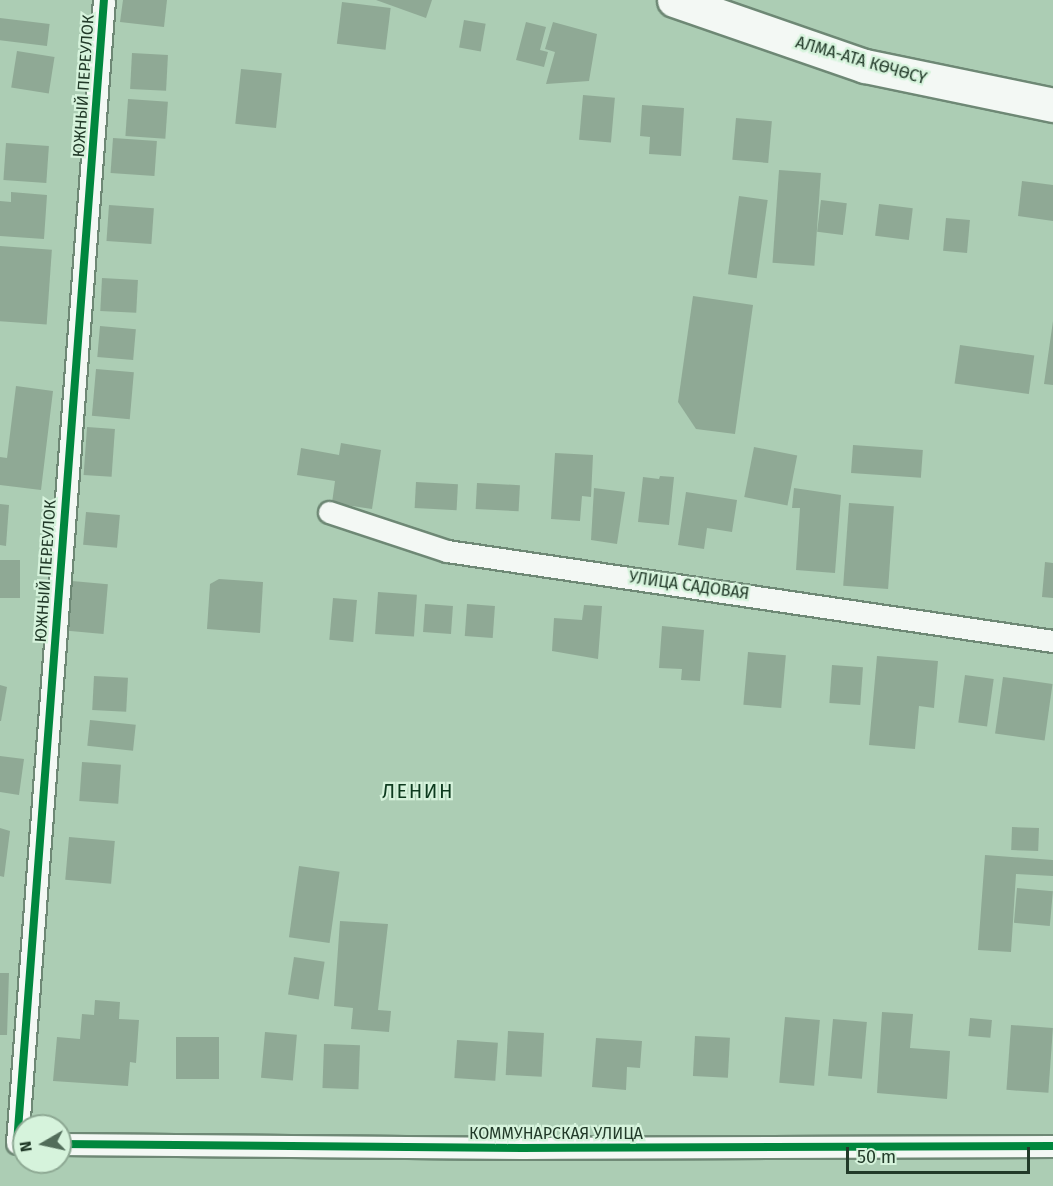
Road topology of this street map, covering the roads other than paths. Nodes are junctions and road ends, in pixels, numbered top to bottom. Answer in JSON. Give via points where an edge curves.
{"nodes":[{"id":1,"x":104,"y":0,"type":"edge"},
{"id":2,"x":674,"y":0,"type":"edge"},
{"id":3,"x":1053,"y":105,"type":"edge"},
{"id":4,"x":329,"y":512,"type":"dead end"},
{"id":5,"x":1053,"y":640,"type":"edge"},
{"id":6,"x":16,"y":1114,"type":"edge"},
{"id":7,"x":72,"y":1144,"type":"edge"},
{"id":8,"x":1053,"y":1146,"type":"edge"}],
"edges":[{"from":1,"to":6,"type":"street","name":"ЮЖНЫЙ ПЕРЕУЛОК"},
{"from":2,"to":3,"type":"highway","name":"АЛМА-АТА КӨЧӨСҮ","via":[[865,66]]},
{"from":4,"to":5,"type":"street","name":"УЛИЦА САДОВАЯ","via":[[447,550]]},
{"from":7,"to":8,"type":"street","name":"КОММУНАРСКАЯ УЛИЦА","via":[[522,1148]]}]}
